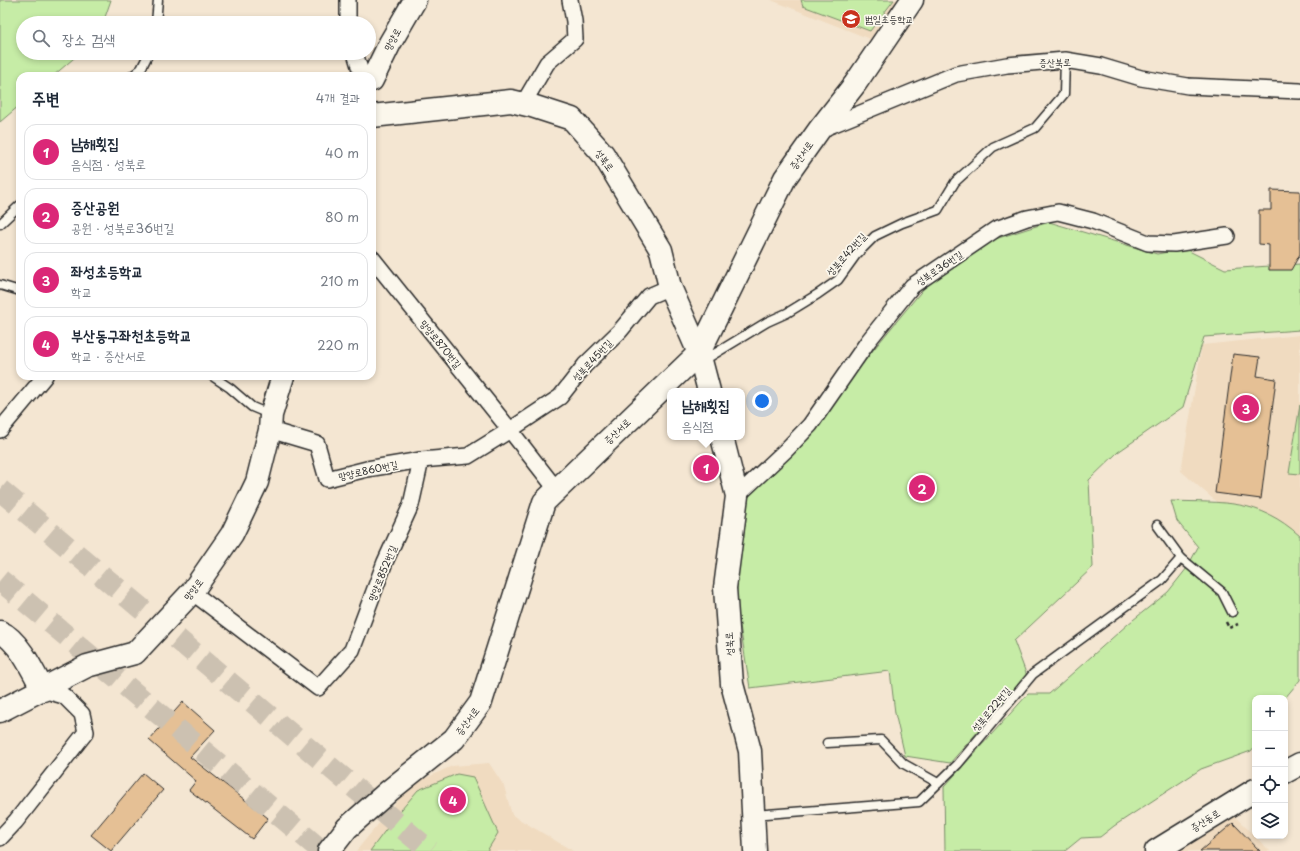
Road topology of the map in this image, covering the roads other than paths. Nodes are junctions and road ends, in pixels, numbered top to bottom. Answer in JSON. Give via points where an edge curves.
{"nodes":[{"id":1,"x":158,"y":0,"type":"edge"},
{"id":2,"x":348,"y":0,"type":"edge"},
{"id":3,"x":415,"y":0,"type":"edge"},
{"id":4,"x":570,"y":0,"type":"edge"},
{"id":5,"x":912,"y":0,"type":"edge"},
{"id":6,"x":157,"y":16,"type":"edge"},
{"id":7,"x":348,"y":16,"type":"edge"},
{"id":8,"x":146,"y":60,"type":"edge"},
{"id":9,"x":357,"y":60,"type":"edge"},
{"id":10,"x":1065,"y":60,"type":"junction"},
{"id":11,"x":137,"y":72,"type":"edge"},
{"id":12,"x":361,"y":72,"type":"edge"},
{"id":13,"x":376,"y":72,"type":"edge"},
{"id":14,"x":1300,"y":91,"type":"edge"},
{"id":15,"x":523,"y":104,"type":"junction"},
{"id":16,"x":376,"y":116,"type":"edge"},
{"id":17,"x":819,"y":130,"type":"junction"},
{"id":18,"x":16,"y":209,"type":"edge"},
{"id":19,"x":0,"y":224,"type":"edge"},
{"id":20,"x":1227,"y":236,"type":"dead end"},
{"id":21,"x":376,"y":263,"type":"edge"},
{"id":22,"x":0,"y":285,"type":"edge"},
{"id":23,"x":670,"y":287,"type":"junction"},
{"id":24,"x":16,"y":290,"type":"edge"},
{"id":25,"x":699,"y":353,"type":"junction"},
{"id":26,"x":42,"y":380,"type":"edge"},
{"id":27,"x":218,"y":380,"type":"edge"},
{"id":28,"x":282,"y":380,"type":"edge"},
{"id":29,"x":708,"y":388,"type":"edge"},
{"id":30,"x":271,"y":422,"type":"junction"},
{"id":31,"x":0,"y":430,"type":"edge"},
{"id":32,"x":510,"y":430,"type":"junction"},
{"id":33,"x":723,"y":440,"type":"edge"},
{"id":34,"x":421,"y":460,"type":"junction"},
{"id":35,"x":556,"y":490,"type":"junction"},
{"id":36,"x":736,"y":496,"type":"junction"},
{"id":37,"x":1157,"y":525,"type":"dead end"},
{"id":38,"x":1181,"y":558,"type":"junction"},
{"id":39,"x":192,"y":592,"type":"junction"},
{"id":40,"x":1232,"y":612,"type":"dead end"},
{"id":41,"x":0,"y":632,"type":"edge"},
{"id":42,"x":43,"y":690,"type":"junction"},
{"id":43,"x":0,"y":711,"type":"edge"},
{"id":44,"x":827,"y":743,"type":"dead end"},
{"id":45,"x":1300,"y":764,"type":"edge"},
{"id":46,"x":1288,"y":770,"type":"edge"},
{"id":47,"x":938,"y":784,"type":"junction"},
{"id":48,"x":1252,"y":792,"type":"edge"},
{"id":49,"x":753,"y":815,"type":"junction"},
{"id":50,"x":0,"y":838,"type":"edge"},
{"id":51,"x":329,"y":851,"type":"edge"},
{"id":52,"x":755,"y":851,"type":"edge"},
{"id":53,"x":1156,"y":851,"type":"edge"}],
"edges":[{"from":1,"to":6,"type":"lane"},
{"from":2,"to":7,"type":"street"},
{"from":3,"to":13,"type":"street","name":"망양로"},
{"from":4,"to":15,"type":"street","via":[[574,39],[547,63]]},
{"from":5,"to":17,"type":"street","name":"증산서로","via":[[855,84]]},
{"from":8,"to":11,"type":"lane"},
{"from":9,"to":12,"type":"street"},
{"from":10,"to":14,"type":"street","name":"증산북로","via":[[1188,86]]},
{"from":10,"to":17,"type":"street","name":"증산북로","via":[[1007,65],[956,74]]},
{"from":10,"to":25,"type":"lane","name":"성북로42번길","via":[[1064,94],[1035,128],[993,147],[955,182],[938,210],[875,236],[856,255],[838,280],[818,294],[711,356]]},
{"from":15,"to":16,"type":"street","name":"성북로","via":[[511,102]]},
{"from":15,"to":23,"type":"street","name":"성북로","via":[[572,119],[603,154],[661,250]]},
{"from":17,"to":25,"type":"street","name":"증산서로","via":[[785,178]]},
{"from":18,"to":19,"type":"lane"},
{"from":20,"to":36,"type":"street","name":"성북로36번길","via":[[1174,244],[1148,243],[1093,221],[1058,212],[1027,218],[996,229],[912,286],[869,340],[810,425]]},
{"from":21,"to":32,"type":"street","name":"망양로870번길"},
{"from":22,"to":24,"type":"lane"},
{"from":23,"to":25,"type":"street","name":"성북로"},
{"from":23,"to":32,"type":"street","name":"성북로45번길","via":[[649,296],[585,365],[560,397]]},
{"from":25,"to":29,"type":"street","name":"성북로"},
{"from":25,"to":35,"type":"street","name":"증산서로"},
{"from":26,"to":31,"type":"street"},
{"from":27,"to":30,"type":"lane"},
{"from":28,"to":30,"type":"street","name":"망양로"},
{"from":30,"to":34,"type":"street","name":"망양로860번길","via":[[317,444],[327,479]]},
{"from":30,"to":39,"type":"street","name":"망양로","via":[[257,482],[232,534]]},
{"from":32,"to":34,"type":"street","via":[[468,456]]},
{"from":32,"to":35,"type":"street"},
{"from":33,"to":36,"type":"street","name":"성북로"},
{"from":34,"to":39,"type":"street","name":"망양로852번길","via":[[411,505],[385,562],[352,650],[318,688]]},
{"from":35,"to":51,"type":"street","name":"증산서로","via":[[544,502],[481,702],[454,739],[347,828]]},
{"from":36,"to":49,"type":"street","name":"성북로","via":[[725,588],[732,684],[750,751]]},
{"from":37,"to":38,"type":"lane"},
{"from":38,"to":40,"type":"lane","via":[[1222,592]]},
{"from":38,"to":47,"type":"lane","name":"성북로22번길","via":[[1162,580],[1033,674],[958,764]]},
{"from":39,"to":42,"type":"street","name":"망양로","via":[[135,653],[87,666]]},
{"from":41,"to":42,"type":"street","via":[[6,634],[26,659]]},
{"from":42,"to":43,"type":"street","name":"망양로"},
{"from":42,"to":50,"type":"street","via":[[64,696],[74,705],[82,714],[86,732],[16,822]]},
{"from":44,"to":47,"type":"lane","via":[[881,740],[904,764]]},
{"from":45,"to":46,"type":"street"},
{"from":47,"to":49,"type":"lane","name":"성북로22번길","via":[[919,802]]},
{"from":48,"to":53,"type":"street","name":"증산동로"},
{"from":49,"to":52,"type":"street","name":"성북로"}]}
